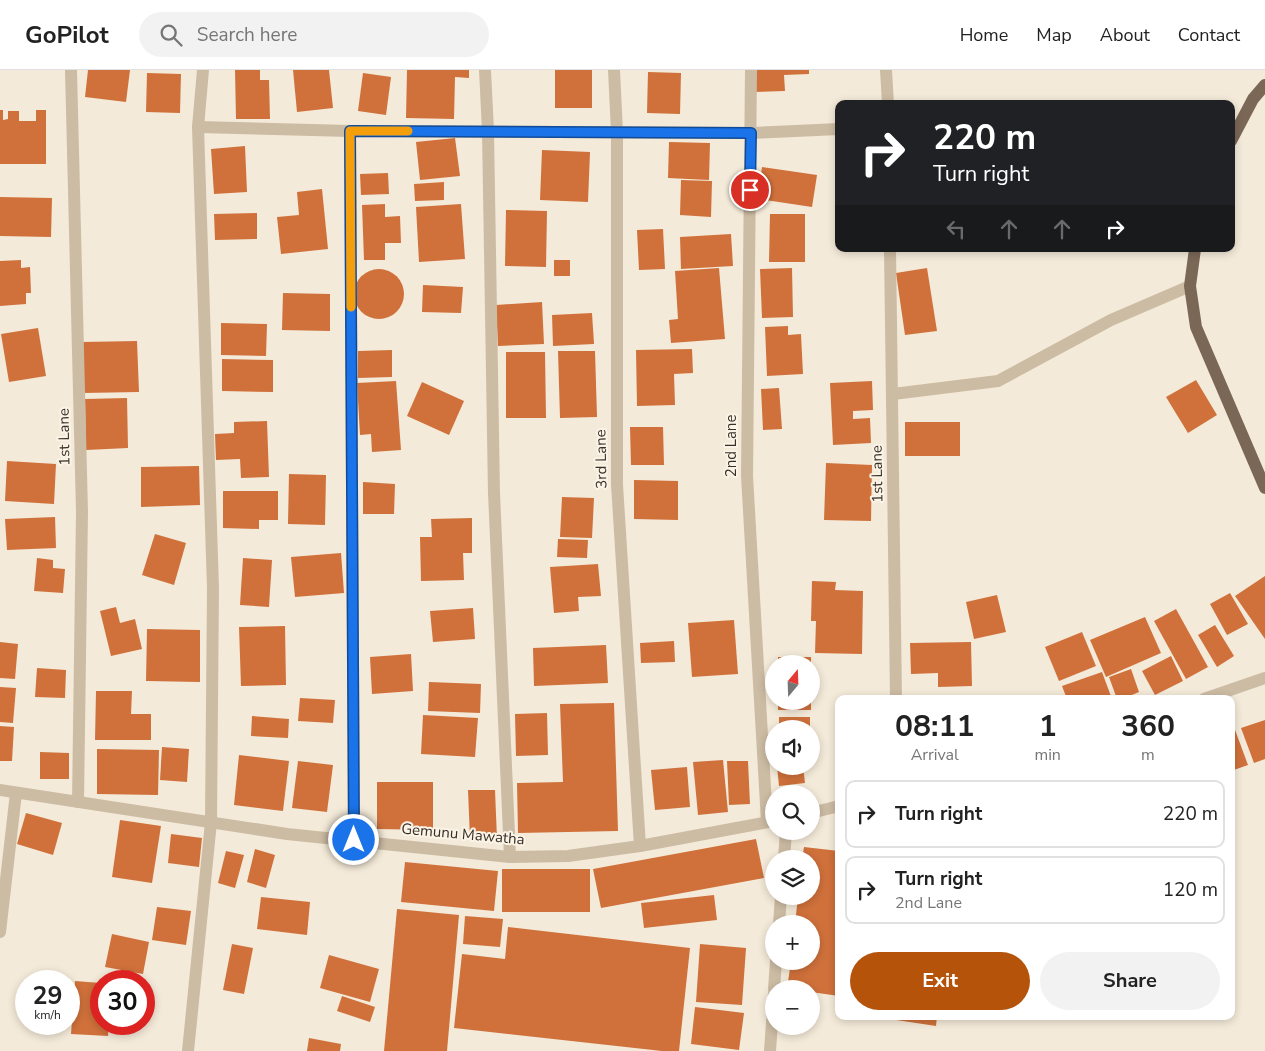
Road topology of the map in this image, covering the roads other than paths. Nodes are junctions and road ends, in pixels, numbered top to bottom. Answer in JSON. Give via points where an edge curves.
{"nodes":[{"id":1,"x":71,"y":70,"type":"edge"},
{"id":2,"x":203,"y":70,"type":"edge"},
{"id":3,"x":485,"y":70,"type":"edge"},
{"id":4,"x":614,"y":70,"type":"edge"},
{"id":5,"x":751,"y":70,"type":"edge"},
{"id":6,"x":886,"y":70,"type":"edge"},
{"id":7,"x":1265,"y":85,"type":"edge"},
{"id":8,"x":888,"y":100,"type":"edge"},
{"id":9,"x":198,"y":127,"type":"junction"},
{"id":10,"x":835,"y":129,"type":"edge"},
{"id":11,"x":350,"y":131,"type":"junction"},
{"id":12,"x":488,"y":131,"type":"junction"},
{"id":13,"x":617,"y":132,"type":"junction"},
{"id":14,"x":751,"y":133,"type":"junction"},
{"id":15,"x":1235,"y":133,"type":"edge"},
{"id":16,"x":890,"y":252,"type":"edge"},
{"id":17,"x":1195,"y":252,"type":"edge"},
{"id":18,"x":1190,"y":286,"type":"junction"},
{"id":19,"x":893,"y":394,"type":"junction"},
{"id":20,"x":1265,"y":488,"type":"edge"},
{"id":21,"x":1265,"y":678,"type":"edge"},
{"id":22,"x":896,"y":695,"type":"edge"},
{"id":23,"x":1216,"y":695,"type":"edge"},
{"id":24,"x":768,"y":785,"type":"edge"},
{"id":25,"x":0,"y":790,"type":"edge"},
{"id":26,"x":16,"y":793,"type":"junction"},
{"id":27,"x":78,"y":802,"type":"junction"},
{"id":28,"x":835,"y":807,"type":"edge"},
{"id":29,"x":820,"y":810,"type":"edge"},
{"id":30,"x":211,"y":822,"type":"junction"},
{"id":31,"x":765,"y":822,"type":"edge"},
{"id":32,"x":354,"y":840,"type":"junction"},
{"id":33,"x":640,"y":846,"type":"junction"},
{"id":34,"x":510,"y":857,"type":"junction"},
{"id":35,"x":0,"y":932,"type":"edge"},
{"id":36,"x":771,"y":1035,"type":"edge"},
{"id":37,"x":188,"y":1051,"type":"edge"},
{"id":38,"x":770,"y":1051,"type":"edge"}],
"edges":[{"from":1,"to":27,"type":"street","name":"1st Lane","via":[[82,512]]},
{"from":2,"to":9,"type":"street"},
{"from":3,"to":12,"type":"street"},
{"from":4,"to":13,"type":"street","name":"3rd Lane"},
{"from":5,"to":14,"type":"street","name":"2nd Lane"},
{"from":6,"to":8,"type":"street"},
{"from":7,"to":15,"type":"main road","via":[[1253,98]]},
{"from":9,"to":11,"type":"street"},
{"from":9,"to":30,"type":"street","via":[[213,588]]},
{"from":10,"to":14,"type":"street"},
{"from":11,"to":12,"type":"street"},
{"from":11,"to":32,"type":"street"},
{"from":12,"to":13,"type":"street"},
{"from":12,"to":34,"type":"street","via":[[494,492]]},
{"from":13,"to":14,"type":"street"},
{"from":13,"to":33,"type":"street","name":"3rd Lane","via":[[617,485]]},
{"from":14,"to":24,"type":"street","name":"2nd Lane","via":[[747,476]]},
{"from":16,"to":19,"type":"street","name":"1st Lane"},
{"from":17,"to":18,"type":"main road"},
{"from":18,"to":19,"type":"street","via":[[1111,320],[998,381]]},
{"from":18,"to":20,"type":"main road","via":[[1196,327]]},
{"from":19,"to":22,"type":"street","name":"1st Lane"},
{"from":21,"to":23,"type":"street"},
{"from":25,"to":26,"type":"street","name":"Gemunu Mawatha"},
{"from":26,"to":27,"type":"street","name":"Gemunu Mawatha"},
{"from":26,"to":35,"type":"street"},
{"from":27,"to":30,"type":"street","name":"Gemunu Mawatha"},
{"from":28,"to":29,"type":"street"},
{"from":30,"to":32,"type":"street","name":"Gemunu Mawatha"},
{"from":30,"to":37,"type":"street"},
{"from":31,"to":33,"type":"street","name":"Gemunu Mawatha"},
{"from":32,"to":34,"type":"street","name":"Gemunu Mawatha"},
{"from":33,"to":34,"type":"street","name":"Gemunu Mawatha","via":[[568,856]]},
{"from":36,"to":38,"type":"street"}]}
